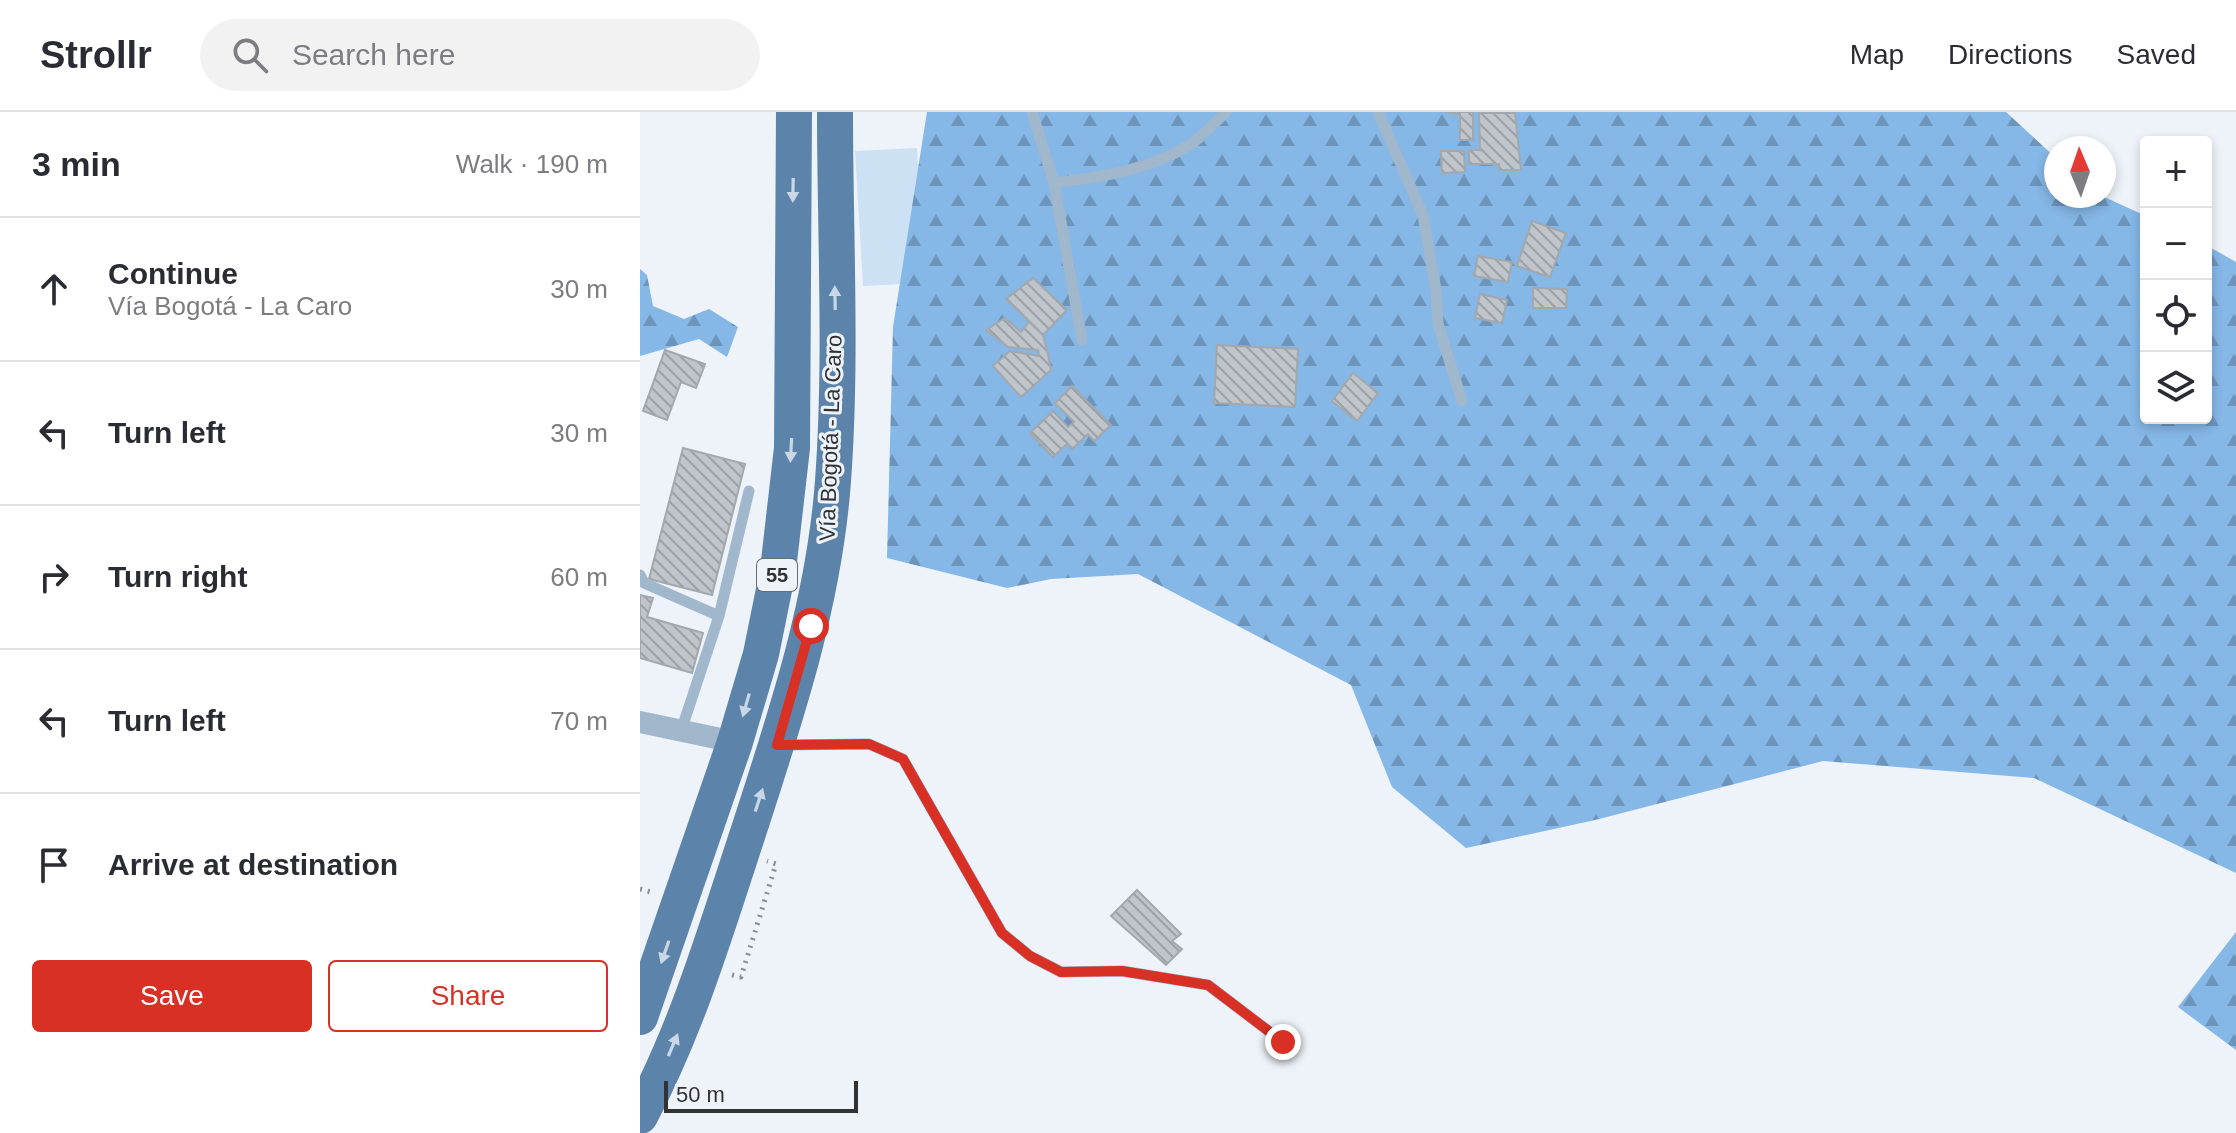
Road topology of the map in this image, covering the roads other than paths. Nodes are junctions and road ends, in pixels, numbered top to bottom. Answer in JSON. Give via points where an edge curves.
{"nodes":[{"id":1,"x":794,"y":112,"type":"edge"},
{"id":2,"x":835,"y":112,"type":"edge"},
{"id":3,"x":1032,"y":112,"type":"edge"},
{"id":4,"x":1226,"y":112,"type":"edge"},
{"id":5,"x":1378,"y":112,"type":"edge"},
{"id":6,"x":1054,"y":183,"type":"junction"},
{"id":7,"x":1082,"y":340,"type":"dead end"},
{"id":8,"x":1462,"y":401,"type":"dead end"},
{"id":9,"x":749,"y":491,"type":"dead end"},
{"id":10,"x":640,"y":575,"type":"edge"},
{"id":11,"x":719,"y":616,"type":"junction"},
{"id":12,"x":640,"y":722,"type":"edge"},
{"id":13,"x":681,"y":731,"type":"junction"},
{"id":14,"x":735,"y":742,"type":"junction"},
{"id":15,"x":777,"y":745,"type":"junction"},
{"id":16,"x":640,"y":1017,"type":"edge"},
{"id":17,"x":1283,"y":1042,"type":"dead end"},
{"id":18,"x":640,"y":1116,"type":"edge"}],
"edges":[{"from":1,"to":14,"type":"main road","name":"Vía Bogotá - La Caro","number":"55","one_way":true,"via":[[788,493],[761,654]]},
{"from":15,"to":2,"type":"main road","name":"Vía Bogotá - La Caro","number":"55","one_way":true,"via":[[811,626],[833,482]]},
{"from":3,"to":6,"type":"lane"},
{"from":4,"to":6,"type":"lane","via":[[1190,145],[1145,166]]},
{"from":5,"to":8,"type":"lane","via":[[1423,215],[1438,324]]},
{"from":6,"to":7,"type":"lane"},
{"from":9,"to":11,"type":"lane"},
{"from":10,"to":11,"type":"lane","via":[[644,583]]},
{"from":11,"to":13,"type":"lane"},
{"from":12,"to":13,"type":"street"},
{"from":13,"to":14,"type":"street"},
{"from":14,"to":16,"type":"main road","name":"Vía Bogotá - La Caro","number":"55","one_way":true},
{"from":15,"to":17,"type":"lane","via":[[869,744],[903,759],[1002,933],[1030,956],[1061,972],[1122,971],[1208,985]]},
{"from":18,"to":15,"type":"main road","name":"Vía Bogotá - La Caro","number":"55","one_way":true,"via":[[704,967]]}]}
